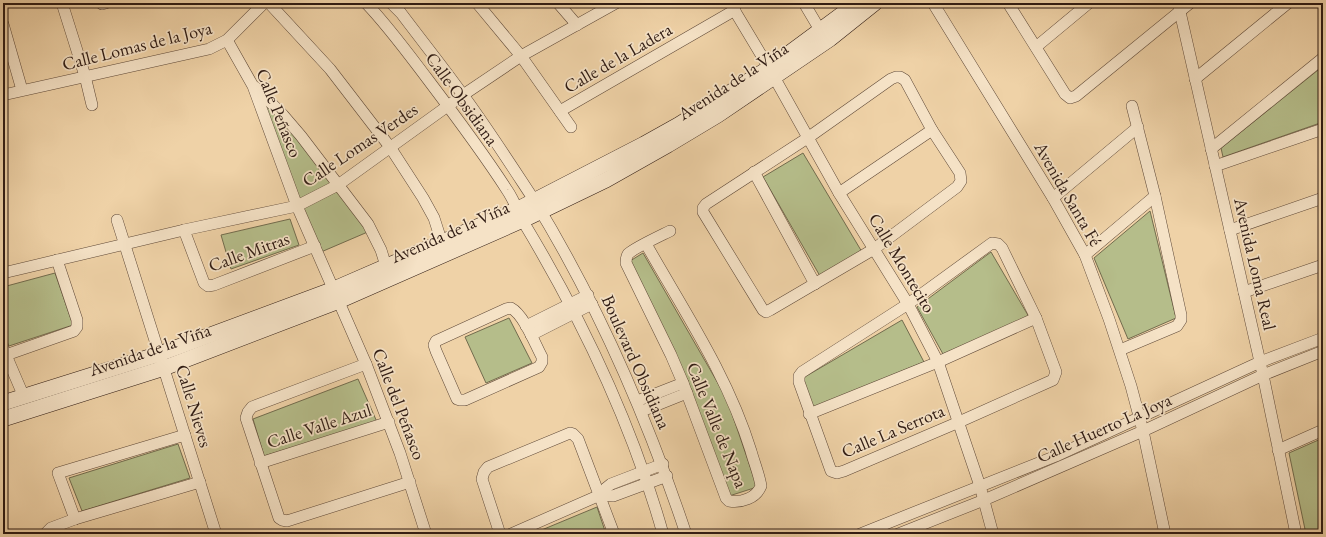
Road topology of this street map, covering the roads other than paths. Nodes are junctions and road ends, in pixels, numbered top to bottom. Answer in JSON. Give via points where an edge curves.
{"nodes":[{"id":1,"x":62,"y":3,"type":"edge"},
{"id":2,"x":264,"y":3,"type":"edge"},
{"id":3,"x":269,"y":3,"type":"edge"},
{"id":4,"x":366,"y":3,"type":"edge"},
{"id":5,"x":391,"y":3,"type":"edge"},
{"id":6,"x":477,"y":3,"type":"edge"},
{"id":7,"x":558,"y":3,"type":"edge"},
{"id":8,"x":616,"y":3,"type":"edge"},
{"id":9,"x":804,"y":3,"type":"edge"},
{"id":10,"x":857,"y":3,"type":"edge"},
{"id":11,"x":875,"y":3,"type":"edge"},
{"id":12,"x":934,"y":3,"type":"edge"},
{"id":13,"x":1008,"y":3,"type":"edge"},
{"id":14,"x":1089,"y":3,"type":"edge"},
{"id":15,"x":1190,"y":3,"type":"edge"},
{"id":16,"x":1288,"y":3,"type":"edge"},
{"id":17,"x":732,"y":7,"type":"edge"},
{"id":18,"x":1179,"y":7,"type":"edge"},
{"id":19,"x":3,"y":24,"type":"edge"},
{"id":20,"x":577,"y":25,"type":"junction"},
{"id":21,"x":820,"y":30,"type":"junction"},
{"id":22,"x":227,"y":40,"type":"junction"},
{"id":23,"x":1036,"y":47,"type":"junction"},
{"id":24,"x":521,"y":56,"type":"junction"},
{"id":25,"x":1323,"y":58,"type":"edge"},
{"id":26,"x":772,"y":73,"type":"junction"},
{"id":27,"x":85,"y":76,"type":"junction"},
{"id":28,"x":1195,"y":79,"type":"junction"},
{"id":29,"x":253,"y":86,"type":"junction"},
{"id":30,"x":22,"y":90,"type":"junction"},
{"id":31,"x":3,"y":95,"type":"edge"},
{"id":32,"x":463,"y":95,"type":"junction"},
{"id":33,"x":92,"y":104,"type":"dead end"},
{"id":34,"x":449,"y":106,"type":"junction"},
{"id":35,"x":1132,"y":106,"type":"dead end"},
{"id":36,"x":560,"y":111,"type":"junction"},
{"id":37,"x":571,"y":127,"type":"dead end"},
{"id":38,"x":1138,"y":127,"type":"junction"},
{"id":39,"x":1323,"y":129,"type":"edge"},
{"id":40,"x":932,"y":130,"type":"junction"},
{"id":41,"x":809,"y":137,"type":"junction"},
{"id":42,"x":390,"y":147,"type":"junction"},
{"id":43,"x":1211,"y":149,"type":"junction"},
{"id":44,"x":1215,"y":166,"type":"junction"},
{"id":45,"x":754,"y":172,"type":"junction"},
{"id":46,"x":338,"y":185,"type":"junction"},
{"id":47,"x":840,"y":193,"type":"junction"},
{"id":48,"x":1154,"y":196,"type":"junction"},
{"id":49,"x":1053,"y":198,"type":"junction"},
{"id":50,"x":1323,"y":198,"type":"edge"},
{"id":51,"x":298,"y":206,"type":"junction"},
{"id":52,"x":537,"y":206,"type":"junction"},
{"id":53,"x":520,"y":215,"type":"junction"},
{"id":54,"x":117,"y":220,"type":"dead end"},
{"id":55,"x":184,"y":230,"type":"junction"},
{"id":56,"x":670,"y":230,"type":"dead end"},
{"id":57,"x":1230,"y":230,"type":"junction"},
{"id":58,"x":442,"y":243,"type":"junction"},
{"id":59,"x":646,"y":244,"type":"junction"},
{"id":60,"x":125,"y":245,"type":"junction"},
{"id":61,"x":315,"y":246,"type":"junction"},
{"id":62,"x":874,"y":249,"type":"junction"},
{"id":63,"x":1085,"y":255,"type":"junction"},
{"id":64,"x":57,"y":260,"type":"junction"},
{"id":65,"x":1323,"y":265,"type":"edge"},
{"id":66,"x":386,"y":266,"type":"junction"},
{"id":67,"x":3,"y":273,"type":"edge"},
{"id":68,"x":815,"y":284,"type":"junction"},
{"id":69,"x":1244,"y":292,"type":"junction"},
{"id":70,"x":337,"y":295,"type":"junction"},
{"id":71,"x":590,"y":300,"type":"junction"},
{"id":72,"x":908,"y":304,"type":"junction"},
{"id":73,"x":573,"y":308,"type":"junction"},
{"id":74,"x":1036,"y":318,"type":"junction"},
{"id":75,"x":528,"y":331,"type":"junction"},
{"id":76,"x":1323,"y":338,"type":"edge"},
{"id":77,"x":1120,"y":350,"type":"junction"},
{"id":78,"x":4,"y":351,"type":"edge"},
{"id":79,"x":1323,"y":351,"type":"edge"},
{"id":80,"x":162,"y":361,"type":"junction"},
{"id":81,"x":938,"y":362,"type":"junction"},
{"id":82,"x":1260,"y":362,"type":"junction"},
{"id":83,"x":366,"y":364,"type":"junction"},
{"id":84,"x":1263,"y":375,"type":"junction"},
{"id":85,"x":685,"y":388,"type":"junction"},
{"id":86,"x":24,"y":397,"type":"junction"},
{"id":87,"x":3,"y":403,"type":"edge"},
{"id":88,"x":640,"y":406,"type":"junction"},
{"id":89,"x":810,"y":414,"type":"junction"},
{"id":90,"x":1140,"y":418,"type":"junction"},
{"id":91,"x":3,"y":419,"type":"edge"},
{"id":92,"x":389,"y":422,"type":"junction"},
{"id":93,"x":959,"y":422,"type":"junction"},
{"id":94,"x":1323,"y":430,"type":"edge"},
{"id":95,"x":1143,"y":431,"type":"junction"},
{"id":96,"x":185,"y":435,"type":"junction"},
{"id":97,"x":1278,"y":450,"type":"junction"},
{"id":98,"x":260,"y":463,"type":"junction"},
{"id":99,"x":663,"y":464,"type":"junction"},
{"id":100,"x":644,"y":472,"type":"junction"},
{"id":101,"x":667,"y":476,"type":"junction"},
{"id":102,"x":200,"y":482,"type":"junction"},
{"id":103,"x":410,"y":482,"type":"junction"},
{"id":104,"x":648,"y":483,"type":"junction"},
{"id":105,"x":980,"y":486,"type":"junction"},
{"id":106,"x":600,"y":495,"type":"junction"},
{"id":107,"x":984,"y":500,"type":"junction"},
{"id":108,"x":74,"y":519,"type":"junction"},
{"id":109,"x":45,"y":534,"type":"edge"},
{"id":110,"x":216,"y":534,"type":"edge"},
{"id":111,"x":426,"y":534,"type":"edge"},
{"id":112,"x":500,"y":534,"type":"edge"},
{"id":113,"x":511,"y":534,"type":"edge"},
{"id":114,"x":614,"y":534,"type":"edge"},
{"id":115,"x":663,"y":534,"type":"edge"},
{"id":116,"x":686,"y":534,"type":"edge"},
{"id":117,"x":860,"y":534,"type":"edge"},
{"id":118,"x":898,"y":534,"type":"edge"},
{"id":119,"x":993,"y":534,"type":"edge"},
{"id":120,"x":1165,"y":534,"type":"edge"},
{"id":121,"x":1296,"y":534,"type":"edge"}],
"edges":[{"from":1,"to":27,"type":"street"},
{"from":2,"to":22,"type":"street","name":"Calle Lomas de la Joya"},
{"from":3,"to":42,"type":"street","via":[[330,69]]},
{"from":4,"to":34,"type":"street","name":"Calle Obsidiana"},
{"from":5,"to":32,"type":"street","name":"Calle Obsidiana"},
{"from":6,"to":24,"type":"street"},
{"from":7,"to":20,"type":"street"},
{"from":8,"to":20,"type":"street","name":"Calle Lomas Verdes"},
{"from":9,"to":21,"type":"street"},
{"from":10,"to":21,"type":"street","name":"Avenida de la Viña"},
{"from":11,"to":26,"type":"street","name":"Avenida de la Viña","via":[[830,39]]},
{"from":12,"to":49,"type":"street","name":"Avenida Santa Fé"},
{"from":13,"to":23,"type":"street"},
{"from":14,"to":23,"type":"street"},
{"from":15,"to":18,"type":"street"},
{"from":16,"to":28,"type":"street"},
{"from":17,"to":26,"type":"street","name":"Calle Montecito"},
{"from":17,"to":36,"type":"street","name":"Calle de la Ladera"},
{"from":18,"to":23,"type":"street","via":[[1076,96],[1070,98]]},
{"from":18,"to":28,"type":"street","name":"Avenida Loma Real"},
{"from":19,"to":30,"type":"street"},
{"from":20,"to":24,"type":"street","name":"Calle Lomas Verdes"},
{"from":21,"to":26,"type":"street","name":"Avenida de la Viña"},
{"from":22,"to":27,"type":"street","name":"Calle Lomas de la Joya","via":[[208,49]]},
{"from":22,"to":29,"type":"street","name":"Calle Peñasco"},
{"from":24,"to":32,"type":"street","name":"Calle Lomas Verdes"},
{"from":24,"to":36,"type":"street"},
{"from":25,"to":43,"type":"street"},
{"from":26,"to":41,"type":"street","name":"Calle Montecito"},
{"from":26,"to":52,"type":"street","name":"Avenida de la Viña","via":[[702,110]]},
{"from":27,"to":30,"type":"street","name":"Calle Lomas de la Joya"},
{"from":27,"to":33,"type":"street"},
{"from":28,"to":43,"type":"street","name":"Avenida Loma Real"},
{"from":29,"to":46,"type":"street","via":[[283,115]]},
{"from":29,"to":51,"type":"street","name":"Calle Peñasco"},
{"from":30,"to":31,"type":"street","name":"Calle Lomas de la Joya"},
{"from":32,"to":34,"type":"street","name":"Calle Lomas Verdes"},
{"from":32,"to":52,"type":"street","name":"Calle Obsidiana"},
{"from":34,"to":42,"type":"street","name":"Calle Lomas Verdes"},
{"from":34,"to":53,"type":"street","name":"Calle Obsidiana","via":[[495,171]]},
{"from":35,"to":38,"type":"street"},
{"from":36,"to":37,"type":"street"},
{"from":38,"to":48,"type":"street"},
{"from":38,"to":49,"type":"street"},
{"from":39,"to":44,"type":"street"},
{"from":40,"to":41,"type":"street","via":[[905,80],[896,77]]},
{"from":40,"to":47,"type":"street"},
{"from":40,"to":62,"type":"street","via":[[960,173],[961,181],[957,187]]},
{"from":41,"to":45,"type":"street"},
{"from":41,"to":47,"type":"street","name":"Calle Montecito"},
{"from":42,"to":46,"type":"street","name":"Calle Lomas Verdes"},
{"from":42,"to":58,"type":"street","via":[[434,218]]},
{"from":43,"to":44,"type":"street","name":"Avenida Loma Real"},
{"from":44,"to":57,"type":"street","name":"Avenida Loma Real"},
{"from":45,"to":68,"type":"street"},
{"from":45,"to":68,"type":"street","via":[[706,204],[703,212],[766,312]]},
{"from":46,"to":51,"type":"street","name":"Calle Lomas Verdes"},
{"from":46,"to":66,"type":"street","via":[[371,230]]},
{"from":47,"to":62,"type":"street","name":"Calle Montecito"},
{"from":48,"to":63,"type":"street"},
{"from":48,"to":77,"type":"street","via":[[1181,315],[1180,320],[1177,326]]},
{"from":49,"to":63,"type":"street","name":"Avenida Santa Fé"},
{"from":50,"to":57,"type":"street"},
{"from":51,"to":55,"type":"street","name":"Calle Lomas Verdes"},
{"from":51,"to":61,"type":"street","name":"Calle Peñasco"},
{"from":52,"to":53,"type":"street","name":"Avenida de la Viña"},
{"from":52,"to":71,"type":"street","name":"Boulevard Obsidiana"},
{"from":53,"to":58,"type":"street","name":"Avenida de la Viña"},
{"from":53,"to":70,"type":"street","name":"Avenida de la Viña"},
{"from":53,"to":73,"type":"street","name":"Boulevard Obsidiana"},
{"from":54,"to":60,"type":"street","name":"Calle Nieves"},
{"from":55,"to":60,"type":"street","name":"Calle Lomas Verdes"},
{"from":55,"to":61,"type":"street","name":"Calle Mitras","via":[[204,283],[208,286]]},
{"from":56,"to":59,"type":"street","name":"Calle Valle de Napa"},
{"from":57,"to":69,"type":"street","name":"Avenida Loma Real"},
{"from":58,"to":66,"type":"street","name":"Avenida de la Viña"},
{"from":59,"to":85,"type":"street","name":"Calle Valle de Napa","via":[[627,255],[626,263]]},
{"from":59,"to":85,"type":"street","name":"Calle Valle de Napa","via":[[715,364],[735,405],[761,486],[749,498],[735,502],[726,498]]},
{"from":60,"to":64,"type":"street","name":"Calle Lomas Verdes"},
{"from":60,"to":80,"type":"street","name":"Calle Nieves"},
{"from":61,"to":70,"type":"street","name":"Calle Peñasco"},
{"from":62,"to":68,"type":"street"},
{"from":62,"to":72,"type":"street","name":"Calle Montecito"},
{"from":63,"to":77,"type":"street","name":"Avenida Santa Fé"},
{"from":64,"to":67,"type":"street","name":"Calle Lomas Verdes"},
{"from":64,"to":78,"type":"street","via":[[77,320],[77,327],[74,331]]},
{"from":65,"to":69,"type":"street"},
{"from":66,"to":70,"type":"street","name":"Avenida de la Viña"},
{"from":69,"to":82,"type":"street","name":"Avenida Loma Real"},
{"from":70,"to":80,"type":"street","name":"Avenida de la Viña"},
{"from":70,"to":83,"type":"street","name":"Calle del Peñasco"},
{"from":71,"to":73,"type":"street"},
{"from":71,"to":88,"type":"street","name":"Boulevard Obsidiana"},
{"from":72,"to":74,"type":"street","name":"Calle La Serrota","via":[[992,243],[1002,248]]},
{"from":72,"to":81,"type":"street","name":"Calle Montecito"},
{"from":72,"to":89,"type":"street","name":"Calle La Serrota","via":[[802,372],[799,382]]},
{"from":73,"to":75,"type":"street"},
{"from":73,"to":100,"type":"street","name":"Boulevard Obsidiana","via":[[612,391]]},
{"from":74,"to":81,"type":"street"},
{"from":74,"to":93,"type":"street","via":[[1056,372],[1053,380]]},
{"from":75,"to":75,"type":"street","via":[[512,308],[436,342],[436,351],[457,399],[465,400],[539,367],[542,357]]},
{"from":76,"to":82,"type":"street","name":"Calle Huerto La Joya"},
{"from":77,"to":90,"type":"street","name":"Avenida Santa Fé"},
{"from":78,"to":86,"type":"street"},
{"from":79,"to":84,"type":"street","name":"Calle Huerto La Joya"},
{"from":80,"to":86,"type":"street","name":"Avenida de la Viña"},
{"from":80,"to":91,"type":"street","name":"Avenida de la Viña"},
{"from":80,"to":96,"type":"street","name":"Calle Nieves"},
{"from":81,"to":89,"type":"street"},
{"from":81,"to":93,"type":"street","name":"Calle Montecito"},
{"from":82,"to":84,"type":"street","name":"Avenida Loma Real"},
{"from":82,"to":90,"type":"street","name":"Calle Huerto La Joya"},
{"from":83,"to":92,"type":"street","name":"Calle del Peñasco"},
{"from":83,"to":98,"type":"street","via":[[252,407],[246,418]]},
{"from":84,"to":95,"type":"street","name":"Calle Huerto La Joya"},
{"from":84,"to":97,"type":"street","name":"Avenida Loma Real"},
{"from":85,"to":88,"type":"street"},
{"from":86,"to":87,"type":"street","name":"Avenida de la Viña"},
{"from":88,"to":99,"type":"street","name":"Boulevard Obsidiana"},
{"from":89,"to":93,"type":"street","name":"Calle La Serrota","via":[[831,471],[837,473]]},
{"from":90,"to":95,"type":"street","name":"Avenida Santa Fé"},
{"from":90,"to":105,"type":"street","name":"Calle Huerto La Joya","via":[[1056,456]]},
{"from":92,"to":98,"type":"street","name":"Calle Valle Azul"},
{"from":92,"to":103,"type":"street","name":"Calle del Peñasco"},
{"from":93,"to":105,"type":"street","name":"Calle Montecito"},
{"from":94,"to":97,"type":"street"},
{"from":95,"to":107,"type":"street","name":"Calle Huerto La Joya"},
{"from":95,"to":120,"type":"street","name":"Avenida Santa Fé"},
{"from":96,"to":102,"type":"street","name":"Calle Nieves"},
{"from":96,"to":108,"type":"street","via":[[58,473]]},
{"from":97,"to":121,"type":"street","name":"Avenida Loma Real"},
{"from":98,"to":103,"type":"street","via":[[279,518],[282,520]]},
{"from":99,"to":100,"type":"street"},
{"from":99,"to":101,"type":"street","name":"Boulevard Obsidiana"},
{"from":100,"to":104,"type":"street","name":"Boulevard Obsidiana"},
{"from":100,"to":106,"type":"street","via":[[611,484]]},
{"from":101,"to":104,"type":"street"},
{"from":101,"to":116,"type":"street","name":"Boulevard Obsidiana"},
{"from":102,"to":108,"type":"street"},
{"from":102,"to":110,"type":"street","name":"Calle Nieves"},
{"from":103,"to":111,"type":"street","name":"Calle del Peñasco"},
{"from":104,"to":106,"type":"street","via":[[613,496]]},
{"from":104,"to":115,"type":"street","name":"Boulevard Obsidiana"},
{"from":105,"to":107,"type":"street","name":"Calle Montecito"},
{"from":105,"to":117,"type":"street","name":"Calle Huerto La Joya"},
{"from":106,"to":112,"type":"street","via":[[578,439],[574,434],[567,433],[488,467],[484,472],[482,479]]},
{"from":106,"to":113,"type":"street"},
{"from":106,"to":114,"type":"street"},
{"from":107,"to":118,"type":"street","name":"Calle Huerto La Joya"},
{"from":107,"to":119,"type":"street","name":"Calle Montecito"},
{"from":108,"to":109,"type":"street","via":[[51,528]]}]}
